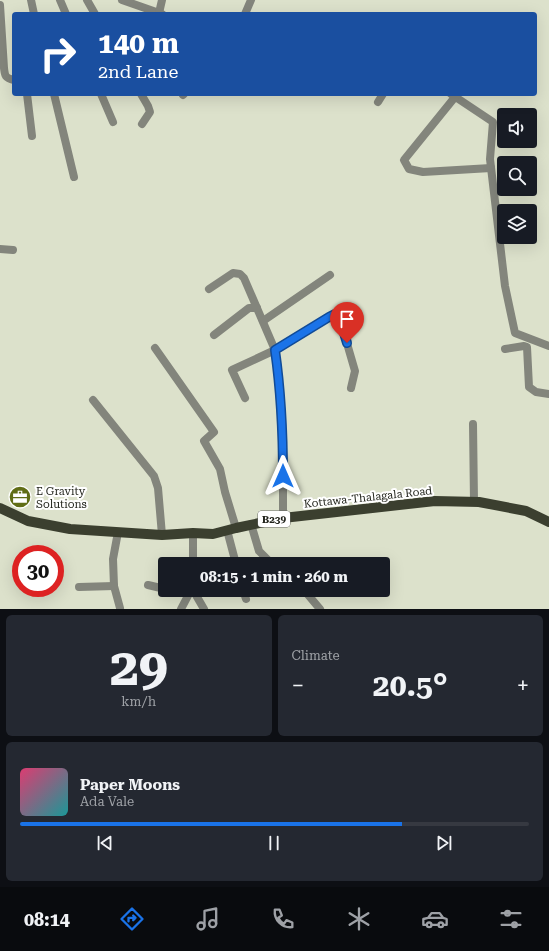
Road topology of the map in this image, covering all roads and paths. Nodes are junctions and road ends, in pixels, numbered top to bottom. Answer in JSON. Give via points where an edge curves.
{"nodes":[{"id":1,"x":31,"y":0,"type":"edge"},
{"id":2,"x":60,"y":0,"type":"edge"},
{"id":3,"x":87,"y":0,"type":"edge"},
{"id":4,"x":122,"y":0,"type":"edge"},
{"id":5,"x":162,"y":0,"type":"edge"},
{"id":6,"x":251,"y":0,"type":"edge"},
{"id":7,"x":0,"y":6,"type":"edge"},
{"id":8,"x":34,"y":12,"type":"edge"},
{"id":9,"x":65,"y":12,"type":"edge"},
{"id":10,"x":94,"y":12,"type":"edge"},
{"id":11,"x":157,"y":12,"type":"edge"},
{"id":12,"x":160,"y":12,"type":"edge"},
{"id":13,"x":246,"y":12,"type":"edge"},
{"id":14,"x":12,"y":80,"type":"edge"},
{"id":15,"x":27,"y":96,"type":"edge"},
{"id":16,"x":54,"y":96,"type":"edge"},
{"id":17,"x":102,"y":96,"type":"edge"},
{"id":18,"x":142,"y":96,"type":"edge"},
{"id":19,"x":382,"y":96,"type":"edge"},
{"id":20,"x":452,"y":96,"type":"edge"},
{"id":21,"x":454,"y":96,"type":"edge"},
{"id":22,"x":378,"y":102,"type":"dead end"},
{"id":23,"x":113,"y":122,"type":"dead end"},
{"id":24,"x":142,"y":124,"type":"dead end"},
{"id":25,"x":32,"y":136,"type":"dead end"},
{"id":26,"x":491,"y":168,"type":"junction"},
{"id":27,"x":74,"y":177,"type":"dead end"},
{"id":28,"x":0,"y":249,"type":"edge"},
{"id":29,"x":13,"y":250,"type":"dead end"},
{"id":30,"x":330,"y":275,"type":"dead end"},
{"id":31,"x":209,"y":289,"type":"dead end"},
{"id":32,"x":257,"y":308,"type":"junction"},
{"id":33,"x":263,"y":321,"type":"junction"},
{"id":34,"x":214,"y":335,"type":"dead end"},
{"id":35,"x":549,"y":346,"type":"edge"},
{"id":36,"x":155,"y":348,"type":"dead end"},
{"id":37,"x":275,"y":350,"type":"junction"},
{"id":38,"x":505,"y":350,"type":"dead end"},
{"id":39,"x":351,"y":388,"type":"dead end"},
{"id":40,"x":549,"y":394,"type":"edge"},
{"id":41,"x":244,"y":398,"type":"dead end"},
{"id":42,"x":93,"y":400,"type":"dead end"},
{"id":43,"x":475,"y":427,"type":"dead end"},
{"id":44,"x":476,"y":502,"type":"junction"},
{"id":45,"x":0,"y":508,"type":"edge"},
{"id":46,"x":283,"y":518,"type":"junction"},
{"id":47,"x":549,"y":522,"type":"edge"},
{"id":48,"x":251,"y":524,"type":"junction"},
{"id":49,"x":231,"y":529,"type":"junction"},
{"id":50,"x":118,"y":532,"type":"junction"},
{"id":51,"x":194,"y":533,"type":"junction"},
{"id":52,"x":162,"y":535,"type":"junction"},
{"id":53,"x":193,"y":557,"type":"edge"},
{"id":54,"x":235,"y":557,"type":"edge"},
{"id":55,"x":265,"y":557,"type":"edge"},
{"id":56,"x":148,"y":585,"type":"dead end"},
{"id":57,"x":114,"y":586,"type":"junction"},
{"id":58,"x":79,"y":587,"type":"dead end"},
{"id":59,"x":158,"y":587,"type":"edge"},
{"id":60,"x":187,"y":597,"type":"edge"},
{"id":61,"x":195,"y":597,"type":"edge"},
{"id":62,"x":245,"y":597,"type":"edge"},
{"id":63,"x":310,"y":597,"type":"edge"},
{"id":64,"x":246,"y":600,"type":"dead end"},
{"id":65,"x":120,"y":608,"type":"dead end"},
{"id":66,"x":180,"y":609,"type":"edge"},
{"id":67,"x":204,"y":609,"type":"edge"},
{"id":68,"x":320,"y":609,"type":"edge"}],
"edges":[{"from":1,"to":8,"type":"street"},
{"from":2,"to":9,"type":"street"},
{"from":3,"to":10,"type":"street"},
{"from":4,"to":11,"type":"street"},
{"from":5,"to":12,"type":"street"},
{"from":6,"to":13,"type":"street"},
{"from":7,"to":14,"type":"street","via":[[5,76]]},
{"from":15,"to":25,"type":"street"},
{"from":16,"to":27,"type":"street"},
{"from":17,"to":23,"type":"street"},
{"from":18,"to":24,"type":"street","via":[[150,112]]},
{"from":19,"to":22,"type":"street"},
{"from":20,"to":26,"type":"street","via":[[404,160],[408,169],[423,172]]},
{"from":21,"to":26,"type":"street","via":[[493,122]]},
{"from":26,"to":35,"type":"street","via":[[505,286],[515,333]]},
{"from":28,"to":29,"type":"street"},
{"from":30,"to":33,"type":"street"},
{"from":31,"to":32,"type":"street","via":[[233,273],[240,274]]},
{"from":32,"to":33,"type":"street"},
{"from":32,"to":34,"type":"street","via":[[249,308]]},
{"from":33,"to":37,"type":"street"},
{"from":36,"to":49,"type":"street","via":[[214,432],[204,441],[220,469]]},
{"from":37,"to":39,"type":"street","via":[[329,317],[335,314],[339,316],[355,371]]},
{"from":37,"to":41,"type":"street","via":[[232,370]]},
{"from":37,"to":46,"type":"street","via":[[283,448]]},
{"from":38,"to":40,"type":"street","via":[[528,347],[529,387],[536,392]]},
{"from":42,"to":52,"type":"street","via":[[154,476],[158,488]]},
{"from":43,"to":44,"type":"street"},
{"from":44,"to":46,"type":"main road","name":"Kottawa-Thalagala Road","number":"B239","via":[[435,501]]},
{"from":44,"to":47,"type":"main road","name":"Kottawa-Thalagala Road","number":"B239","via":[[526,511]]},
{"from":45,"to":50,"type":"main road","name":"Kottawa-Thalagala Road","number":"B239","via":[[28,521],[70,529]]},
{"from":46,"to":48,"type":"main road","name":"Kottawa-Thalagala Road","number":"B239"},
{"from":48,"to":49,"type":"main road","name":"Kottawa-Thalagala Road","number":"B239"},
{"from":48,"to":55,"type":"street","via":[[259,551]]},
{"from":49,"to":51,"type":"main road","name":"Kottawa-Thalagala Road","number":"B239","via":[[213,534]]},
{"from":49,"to":54,"type":"street"},
{"from":50,"to":52,"type":"main road","name":"Kottawa-Thalagala Road","number":"B239"},
{"from":50,"to":57,"type":"street","via":[[113,559]]},
{"from":51,"to":52,"type":"main road","name":"Kottawa-Thalagala Road","number":"B239"},
{"from":51,"to":53,"type":"street"},
{"from":56,"to":59,"type":"street"},
{"from":57,"to":58,"type":"street"},
{"from":57,"to":65,"type":"street"},
{"from":60,"to":66,"type":"street"},
{"from":61,"to":67,"type":"street"},
{"from":62,"to":64,"type":"street"},
{"from":63,"to":68,"type":"street"}]}
